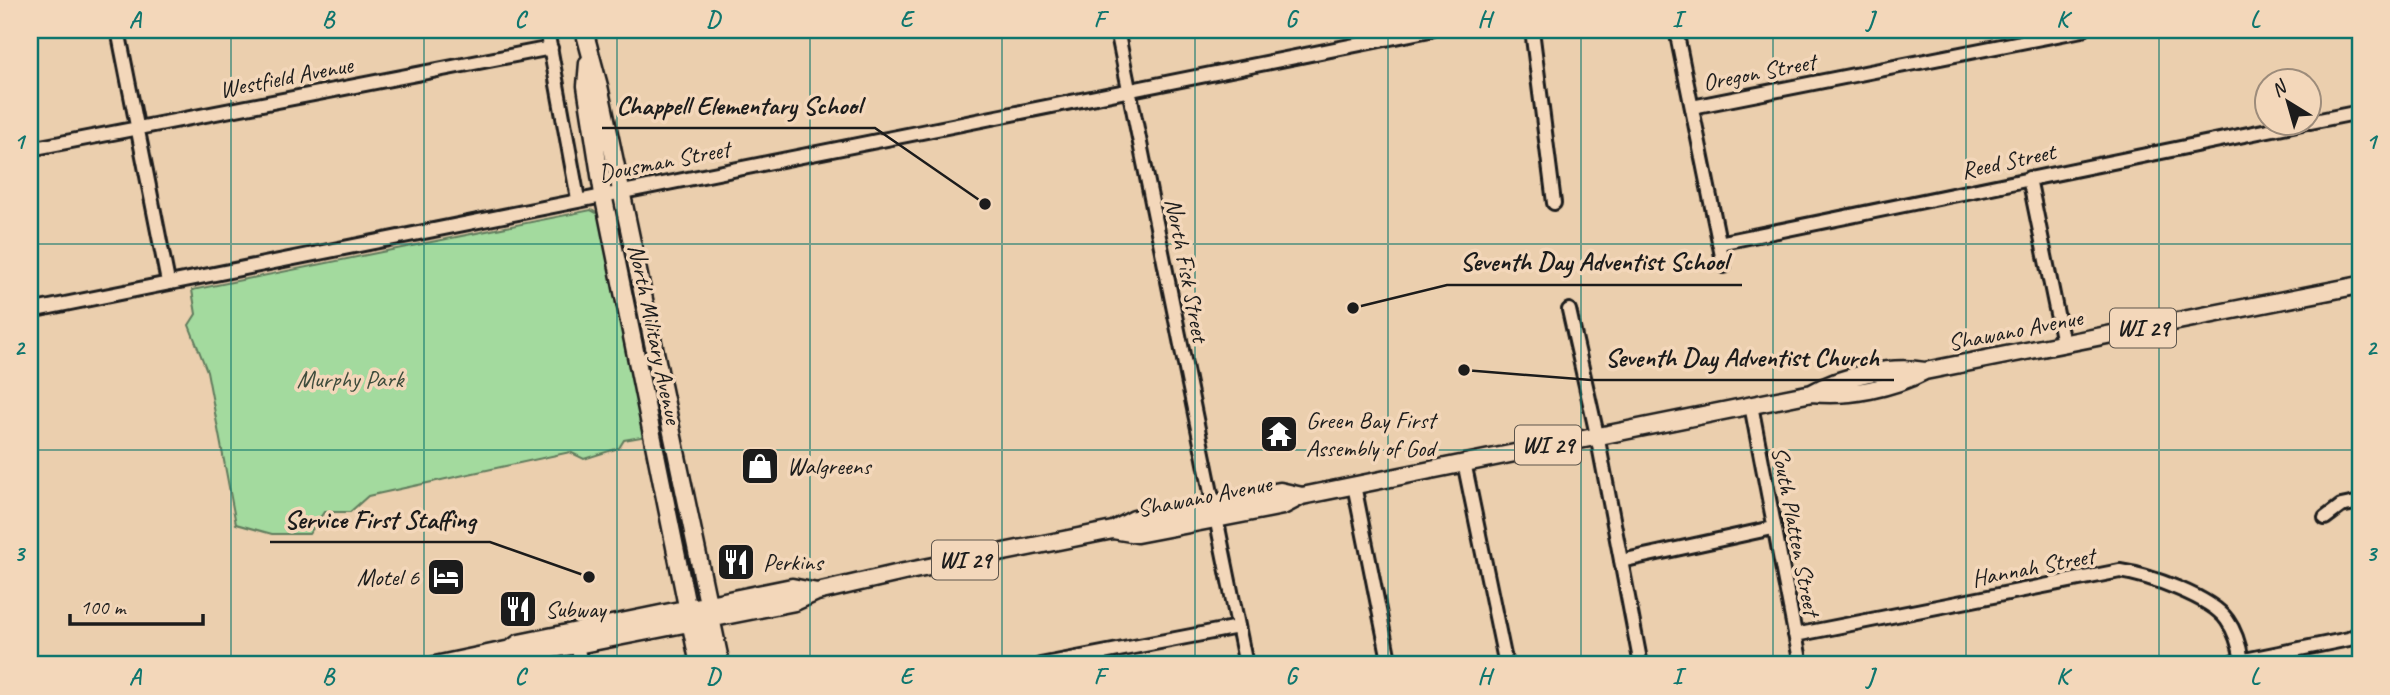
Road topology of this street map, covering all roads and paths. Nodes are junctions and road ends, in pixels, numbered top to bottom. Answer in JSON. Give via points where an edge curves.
{"nodes":[{"id":1,"x":118,"y":30,"type":"edge"},
{"id":2,"x":547,"y":30,"type":"edge"},
{"id":3,"x":584,"y":30,"type":"edge"},
{"id":4,"x":1117,"y":30,"type":"edge"},
{"id":5,"x":1430,"y":30,"type":"edge"},
{"id":6,"x":1532,"y":30,"type":"edge"},
{"id":7,"x":1676,"y":30,"type":"edge"},
{"id":8,"x":2082,"y":30,"type":"edge"},
{"id":9,"x":551,"y":48,"type":"junction"},
{"id":10,"x":589,"y":52,"type":"junction"},
{"id":11,"x":1129,"y":89,"type":"junction"},
{"id":12,"x":1692,"y":107,"type":"junction"},
{"id":13,"x":2360,"y":112,"type":"edge"},
{"id":14,"x":2324,"y":119,"type":"edge"},
{"id":15,"x":138,"y":127,"type":"junction"},
{"id":16,"x":2254,"y":133,"type":"edge"},
{"id":17,"x":30,"y":149,"type":"edge"},
{"id":18,"x":2029,"y":178,"type":"junction"},
{"id":19,"x":622,"y":191,"type":"junction"},
{"id":20,"x":603,"y":194,"type":"junction"},
{"id":21,"x":578,"y":199,"type":"junction"},
{"id":22,"x":1554,"y":203,"type":"dead end"},
{"id":23,"x":1719,"y":243,"type":"junction"},
{"id":24,"x":1724,"y":267,"type":"dead end"},
{"id":25,"x":168,"y":282,"type":"junction"},
{"id":26,"x":2360,"y":285,"type":"edge"},
{"id":27,"x":1569,"y":310,"type":"dead end"},
{"id":28,"x":30,"y":311,"type":"edge"},
{"id":29,"x":2063,"y":343,"type":"junction"},
{"id":30,"x":1751,"y":405,"type":"junction"},
{"id":31,"x":1597,"y":435,"type":"junction"},
{"id":32,"x":1464,"y":462,"type":"junction"},
{"id":33,"x":1354,"y":485,"type":"junction"},
{"id":34,"x":2360,"y":502,"type":"edge"},
{"id":35,"x":1214,"y":511,"type":"junction"},
{"id":36,"x":2325,"y":518,"type":"dead end"},
{"id":37,"x":1773,"y":528,"type":"junction"},
{"id":38,"x":1621,"y":561,"type":"junction"},
{"id":39,"x":700,"y":612,"type":"junction"},
{"id":40,"x":1238,"y":626,"type":"junction"},
{"id":41,"x":2360,"y":632,"type":"edge"},
{"id":42,"x":1795,"y":635,"type":"junction"},
{"id":43,"x":576,"y":638,"type":"junction"},
{"id":44,"x":2242,"y":661,"type":"junction"},
{"id":45,"x":435,"y":665,"type":"edge"},
{"id":46,"x":582,"y":665,"type":"edge"},
{"id":47,"x":699,"y":665,"type":"edge"},
{"id":48,"x":710,"y":665,"type":"edge"},
{"id":49,"x":721,"y":665,"type":"edge"},
{"id":50,"x":1040,"y":665,"type":"edge"},
{"id":51,"x":1246,"y":665,"type":"edge"},
{"id":52,"x":1390,"y":665,"type":"edge"},
{"id":53,"x":1506,"y":665,"type":"edge"},
{"id":54,"x":1641,"y":665,"type":"edge"},
{"id":55,"x":1801,"y":665,"type":"edge"},
{"id":56,"x":2220,"y":665,"type":"edge"}],
"edges":[{"from":1,"to":15,"type":"street"},
{"from":2,"to":9,"type":"street"},
{"from":3,"to":10,"type":"main road","name":"North Military Avenue"},
{"from":4,"to":11,"type":"street","name":"North Fisk Street"},
{"from":5,"to":11,"type":"street","name":"Dousman Street"},
{"from":6,"to":22,"type":"street"},
{"from":7,"to":12,"type":"street"},
{"from":8,"to":12,"type":"street","name":"Oregon Street"},
{"from":9,"to":15,"type":"street","name":"Westfield Avenue"},
{"from":9,"to":21,"type":"street"},
{"from":10,"to":19,"type":"main road","name":"North Military Avenue"},
{"from":10,"to":20,"type":"main road","name":"North Military Avenue","via":[[586,86]]},
{"from":11,"to":19,"type":"street","name":"Dousman Street"},
{"from":11,"to":35,"type":"street","name":"North Fisk Street"},
{"from":12,"to":23,"type":"street"},
{"from":13,"to":14,"type":"street","name":"Reed Street"},
{"from":15,"to":17,"type":"street","name":"Westfield Avenue"},
{"from":15,"to":25,"type":"street"},
{"from":16,"to":18,"type":"street","name":"Reed Street"},
{"from":18,"to":23,"type":"street","name":"Reed Street"},
{"from":18,"to":29,"type":"street"},
{"from":19,"to":20,"type":"street","name":"Dousman Street"},
{"from":19,"to":39,"type":"main road","name":"North Military Avenue"},
{"from":20,"to":21,"type":"street","name":"Dousman Street"},
{"from":20,"to":39,"type":"main road","name":"North Military Avenue","via":[[658,462]]},
{"from":21,"to":25,"type":"street","name":"Dousman Street"},
{"from":23,"to":24,"type":"street"},
{"from":25,"to":28,"type":"street","name":"Dousman Street"},
{"from":26,"to":29,"type":"main road","name":"Shawano Avenue","number":"WI 29"},
{"from":27,"to":31,"type":"street"},
{"from":29,"to":30,"type":"main road","name":"Shawano Avenue","number":"WI 29","via":[[1925,371],[1861,391],[1812,393]]},
{"from":30,"to":31,"type":"main road","name":"Shawano Avenue","number":"WI 29"},
{"from":30,"to":37,"type":"street","name":"South Platten Street"},
{"from":31,"to":32,"type":"main road","name":"Shawano Avenue","number":"WI 29"},
{"from":31,"to":38,"type":"street"},
{"from":32,"to":33,"type":"main road","name":"Shawano Avenue","number":"WI 29"},
{"from":32,"to":53,"type":"street"},
{"from":33,"to":35,"type":"main road","name":"Shawano Avenue","number":"WI 29","via":[[1302,496],[1283,506]]},
{"from":33,"to":52,"type":"street"},
{"from":34,"to":36,"type":"street","via":[[2341,506]]},
{"from":35,"to":39,"type":"main road","name":"Shawano Avenue","number":"WI 29","via":[[1137,534],[1113,530],[817,592],[795,602]]},
{"from":35,"to":40,"type":"street","name":"North Fisk Street"},
{"from":37,"to":38,"type":"street"},
{"from":37,"to":42,"type":"street","name":"South Platten Street"},
{"from":38,"to":54,"type":"street"},
{"from":39,"to":43,"type":"main road","name":"Shawano Avenue","number":"WI 29"},
{"from":39,"to":47,"type":"main road"},
{"from":39,"to":48,"type":"main road"},
{"from":39,"to":49,"type":"main road"},
{"from":40,"to":50,"type":"street"},
{"from":40,"to":51,"type":"street","name":"North Fisk Street"},
{"from":41,"to":44,"type":"street","via":[[2349,639]]},
{"from":42,"to":44,"type":"street","name":"Hannah Street","via":[[2120,571],[2138,573],[2204,601],[2227,619]]},
{"from":42,"to":55,"type":"street","name":"South Platten Street"},
{"from":43,"to":45,"type":"main road","name":"Shawano Avenue","number":"WI 29","via":[[520,654],[511,649]]},
{"from":43,"to":46,"type":"street"},
{"from":44,"to":56,"type":"street"}]}
